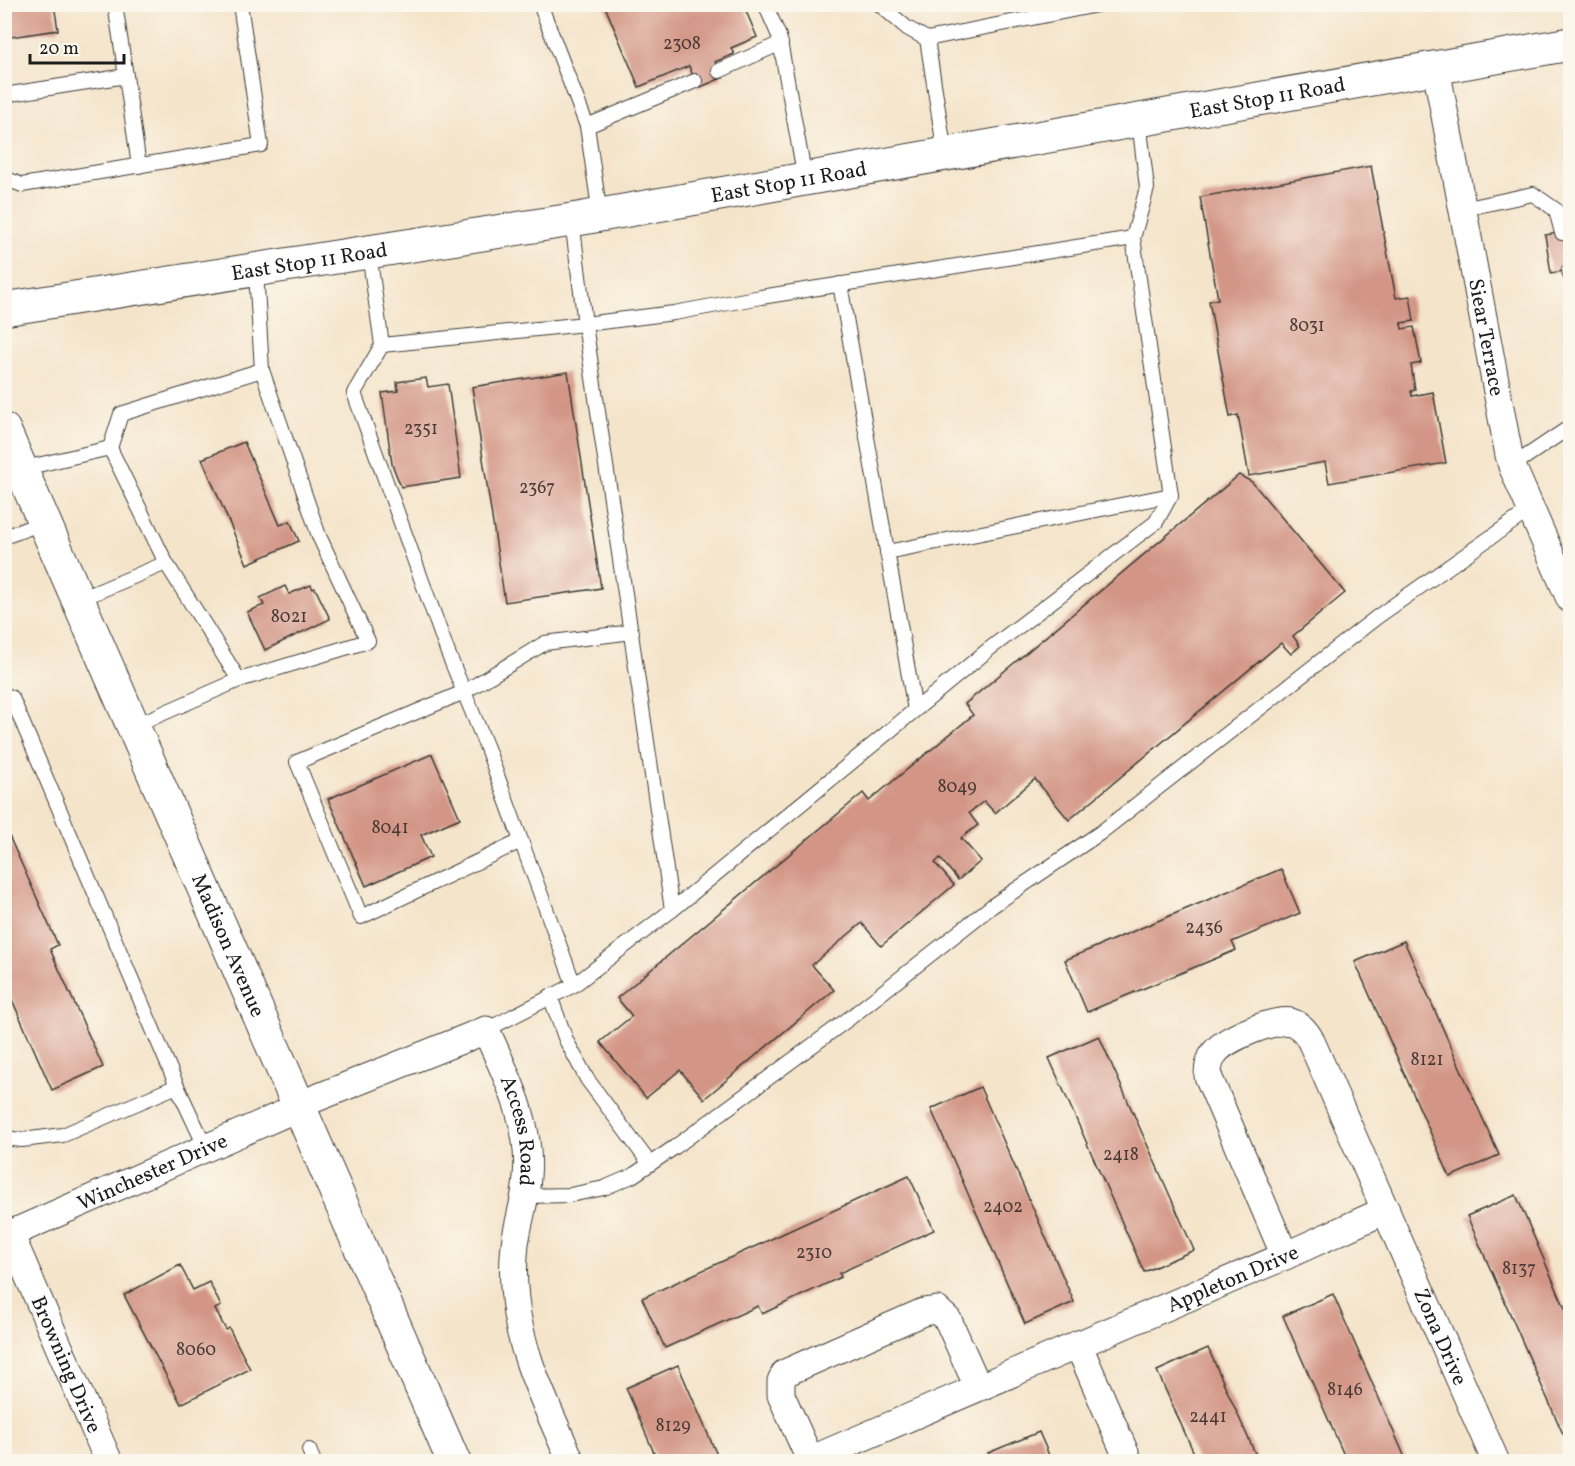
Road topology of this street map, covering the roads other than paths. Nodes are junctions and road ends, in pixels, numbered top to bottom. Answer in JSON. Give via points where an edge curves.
{"nodes":[{"id":1,"x":115,"y":4,"type":"edge"},
{"id":2,"x":240,"y":4,"type":"edge"},
{"id":3,"x":540,"y":4,"type":"edge"},
{"id":4,"x":765,"y":4,"type":"edge"},
{"id":5,"x":879,"y":4,"type":"edge"},
{"id":6,"x":1102,"y":4,"type":"edge"},
{"id":7,"x":927,"y":39,"type":"junction"},
{"id":8,"x":781,"y":43,"type":"junction"},
{"id":9,"x":1570,"y":44,"type":"edge"},
{"id":10,"x":1436,"y":68,"type":"junction"},
{"id":11,"x":719,"y":71,"type":"dead end"},
{"id":12,"x":126,"y":76,"type":"junction"},
{"id":13,"x":695,"y":81,"type":"dead end"},
{"id":14,"x":4,"y":94,"type":"edge"},
{"id":15,"x":1139,"y":121,"type":"junction"},
{"id":16,"x":587,"y":126,"type":"junction"},
{"id":17,"x":945,"y":154,"type":"junction"},
{"id":18,"x":139,"y":166,"type":"junction"},
{"id":19,"x":4,"y":178,"type":"edge"},
{"id":20,"x":805,"y":179,"type":"junction"},
{"id":21,"x":1463,"y":209,"type":"junction"},
{"id":22,"x":586,"y":218,"type":"junction"},
{"id":23,"x":1562,"y":233,"type":"dead end"},
{"id":24,"x":1133,"y":238,"type":"junction"},
{"id":25,"x":369,"y":253,"type":"junction"},
{"id":26,"x":256,"y":271,"type":"junction"},
{"id":27,"x":840,"y":284,"type":"junction"},
{"id":28,"x":4,"y":309,"type":"edge"},
{"id":29,"x":585,"y":324,"type":"junction"},
{"id":30,"x":382,"y":345,"type":"junction"},
{"id":31,"x":262,"y":370,"type":"junction"},
{"id":32,"x":1570,"y":427,"type":"edge"},
{"id":33,"x":4,"y":430,"type":"edge"},
{"id":34,"x":110,"y":448,"type":"junction"},
{"id":35,"x":1512,"y":466,"type":"junction"},
{"id":36,"x":21,"y":469,"type":"junction"},
{"id":37,"x":1171,"y":495,"type":"junction"},
{"id":38,"x":1531,"y":509,"type":"junction"},
{"id":39,"x":45,"y":522,"type":"junction"},
{"id":40,"x":4,"y":537,"type":"edge"},
{"id":41,"x":887,"y":552,"type":"junction"},
{"id":42,"x":1563,"y":562,"type":"edge"},
{"id":43,"x":166,"y":563,"type":"junction"},
{"id":44,"x":1570,"y":599,"type":"edge"},
{"id":45,"x":78,"y":600,"type":"junction"},
{"id":46,"x":632,"y":632,"type":"junction"},
{"id":47,"x":239,"y":680,"type":"junction"},
{"id":48,"x":464,"y":692,"type":"junction"},
{"id":49,"x":4,"y":694,"type":"edge"},
{"id":50,"x":915,"y":710,"type":"junction"},
{"id":51,"x":134,"y":726,"type":"junction"},
{"id":52,"x":521,"y":840,"type":"junction"},
{"id":53,"x":672,"y":910,"type":"junction"},
{"id":54,"x":574,"y":985,"type":"junction"},
{"id":55,"x":550,"y":996,"type":"junction"},
{"id":56,"x":486,"y":1029,"type":"junction"},
{"id":57,"x":177,"y":1086,"type":"junction"},
{"id":58,"x":299,"y":1105,"type":"junction"},
{"id":59,"x":4,"y":1138,"type":"edge"},
{"id":60,"x":206,"y":1148,"type":"junction"},
{"id":61,"x":650,"y":1164,"type":"junction"},
{"id":62,"x":525,"y":1196,"type":"junction"},
{"id":63,"x":1386,"y":1210,"type":"junction"},
{"id":64,"x":7,"y":1233,"type":"edge"},
{"id":65,"x":1285,"y":1256,"type":"junction"},
{"id":66,"x":1078,"y":1344,"type":"junction"},
{"id":67,"x":978,"y":1387,"type":"junction"},
{"id":68,"x":109,"y":1461,"type":"edge"},
{"id":69,"x":454,"y":1461,"type":"edge"},
{"id":70,"x":571,"y":1461,"type":"edge"},
{"id":71,"x":811,"y":1461,"type":"edge"},
{"id":72,"x":1129,"y":1461,"type":"edge"},
{"id":73,"x":1496,"y":1461,"type":"edge"}],
"edges":[{"from":1,"to":12,"type":"lane"},
{"from":2,"to":18,"type":"lane","via":[[261,145]]},
{"from":3,"to":16,"type":"lane"},
{"from":4,"to":8,"type":"lane"},
{"from":5,"to":7,"type":"lane"},
{"from":6,"to":7,"type":"lane"},
{"from":7,"to":17,"type":"lane"},
{"from":8,"to":11,"type":"lane"},
{"from":8,"to":20,"type":"lane"},
{"from":9,"to":10,"type":"main road","name":"East Stop 11 Road"},
{"from":10,"to":15,"type":"main road","name":"East Stop 11 Road"},
{"from":10,"to":21,"type":"street","name":"Siear Terrace"},
{"from":12,"to":14,"type":"lane"},
{"from":12,"to":18,"type":"lane"},
{"from":13,"to":16,"type":"lane"},
{"from":15,"to":17,"type":"main road","name":"East Stop 11 Road"},
{"from":15,"to":24,"type":"lane","via":[[1148,188]]},
{"from":16,"to":22,"type":"lane"},
{"from":17,"to":20,"type":"main road","name":"East Stop 11 Road"},
{"from":18,"to":19,"type":"lane","via":[[22,185]]},
{"from":20,"to":22,"type":"main road","name":"East Stop 11 Road"},
{"from":21,"to":23,"type":"lane","via":[[1533,194],[1556,210]]},
{"from":21,"to":35,"type":"street","name":"Siear Terrace"},
{"from":22,"to":25,"type":"main road","name":"East Stop 11 Road"},
{"from":22,"to":29,"type":"lane"},
{"from":24,"to":27,"type":"lane"},
{"from":24,"to":37,"type":"lane"},
{"from":25,"to":26,"type":"main road","name":"East Stop 11 Road"},
{"from":25,"to":30,"type":"lane"},
{"from":26,"to":28,"type":"main road","name":"East Stop 11 Road"},
{"from":26,"to":31,"type":"lane"},
{"from":27,"to":29,"type":"lane"},
{"from":27,"to":41,"type":"lane"},
{"from":29,"to":30,"type":"lane"},
{"from":29,"to":46,"type":"lane"},
{"from":30,"to":48,"type":"lane","via":[[354,393]]},
{"from":31,"to":34,"type":"lane","via":[[121,414]]},
{"from":31,"to":47,"type":"lane","via":[[319,537],[368,641]]},
{"from":32,"to":35,"type":"lane"},
{"from":33,"to":36,"type":"main road","name":"Madison Avenue"},
{"from":34,"to":36,"type":"lane"},
{"from":34,"to":43,"type":"lane"},
{"from":35,"to":38,"type":"street","name":"Siear Terrace"},
{"from":36,"to":39,"type":"main road","name":"Madison Avenue"},
{"from":37,"to":41,"type":"lane"},
{"from":37,"to":50,"type":"lane","via":[[1156,522]]},
{"from":38,"to":42,"type":"street","name":"Siear Terrace"},
{"from":38,"to":61,"type":"lane","via":[[1377,617],[1100,833],[992,906],[851,1017]]},
{"from":39,"to":40,"type":"lane"},
{"from":39,"to":45,"type":"main road","name":"Madison Avenue"},
{"from":41,"to":50,"type":"lane"},
{"from":42,"to":44,"type":"street","name":"Siear Terrace"},
{"from":43,"to":45,"type":"lane"},
{"from":43,"to":47,"type":"lane"},
{"from":45,"to":51,"type":"main road","name":"Madison Avenue"},
{"from":46,"to":48,"type":"lane","via":[[545,643]]},
{"from":46,"to":53,"type":"lane"},
{"from":47,"to":51,"type":"lane"},
{"from":48,"to":52,"type":"lane"},
{"from":48,"to":52,"type":"lane","via":[[297,762],[361,917]]},
{"from":49,"to":57,"type":"lane","via":[[12,698]]},
{"from":50,"to":53,"type":"lane"},
{"from":51,"to":58,"type":"main road","name":"Madison Avenue"},
{"from":52,"to":54,"type":"lane"},
{"from":53,"to":54,"type":"lane"},
{"from":54,"to":55,"type":"lane"},
{"from":55,"to":56,"type":"lane"},
{"from":55,"to":61,"type":"lane","via":[[586,1079]]},
{"from":56,"to":58,"type":"street"},
{"from":56,"to":62,"type":"street","name":"Access Road","via":[[523,1120],[528,1153]]},
{"from":57,"to":59,"type":"lane","via":[[63,1135]]},
{"from":57,"to":60,"type":"lane"},
{"from":58,"to":60,"type":"street","name":"Winchester Drive"},
{"from":58,"to":69,"type":"main road","name":"Madison Avenue"},
{"from":60,"to":64,"type":"street","name":"Winchester Drive"},
{"from":61,"to":62,"type":"lane","via":[[604,1188],[570,1196]]},
{"from":62,"to":70,"type":"street","name":"Access Road","via":[[514,1272],[521,1338]]},
{"from":63,"to":65,"type":"street","name":"Appleton Drive"},
{"from":63,"to":65,"type":"street","name":"Zona Drive","via":[[1308,1034],[1293,1022],[1269,1024],[1223,1045],[1209,1064],[1208,1076]]},
{"from":63,"to":73,"type":"street","name":"Zona Drive"},
{"from":64,"to":68,"type":"street","name":"Browning Drive"},
{"from":65,"to":66,"type":"street","name":"Appleton Drive"},
{"from":66,"to":67,"type":"street","name":"Appleton Drive"},
{"from":66,"to":72,"type":"street"},
{"from":67,"to":71,"type":"street","name":"Appleton Drive"},
{"from":67,"to":71,"type":"street","via":[[948,1320],[937,1310],[923,1312],[785,1373],[781,1395]]}]}
